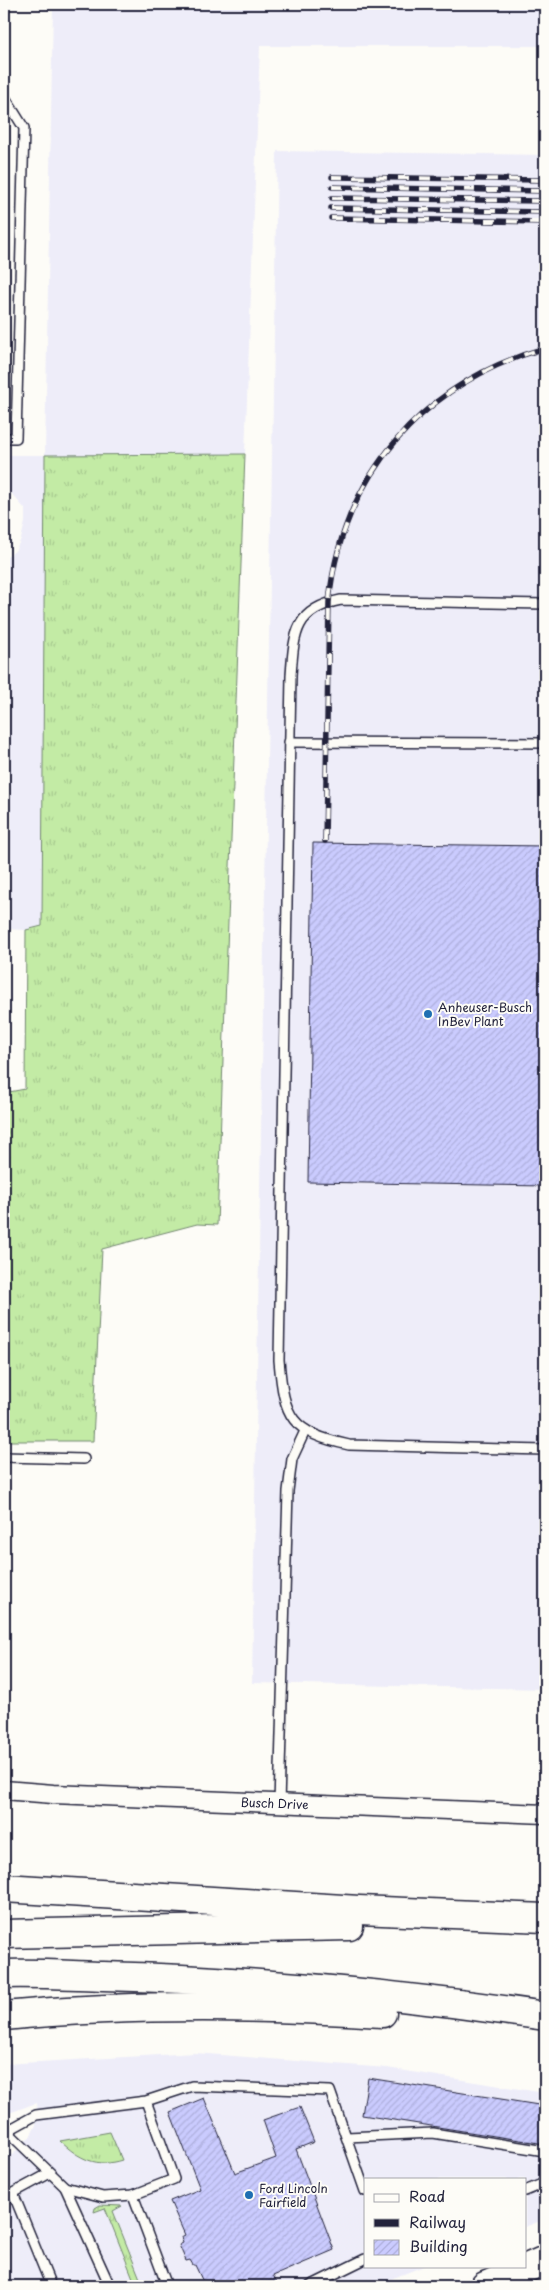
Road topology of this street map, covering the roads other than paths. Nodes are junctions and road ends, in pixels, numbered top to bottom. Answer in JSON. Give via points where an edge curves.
{"nodes":[{"id":1,"x":4,"y":96,"type":"edge"},
{"id":2,"x":4,"y":438,"type":"edge"},
{"id":3,"x":545,"y":604,"type":"edge"},
{"id":4,"x":289,"y":742,"type":"junction"},
{"id":5,"x":545,"y":743,"type":"edge"},
{"id":6,"x":305,"y":1431,"type":"junction"},
{"id":7,"x":545,"y":1450,"type":"edge"},
{"id":8,"x":4,"y":1457,"type":"edge"},
{"id":9,"x":84,"y":1459,"type":"dead end"},
{"id":10,"x":4,"y":1790,"type":"edge"},
{"id":11,"x":279,"y":1804,"type":"junction"},
{"id":12,"x":545,"y":1814,"type":"edge"},
{"id":13,"x":4,"y":1888,"type":"edge"},
{"id":14,"x":545,"y":1918,"type":"edge"},
{"id":15,"x":545,"y":1922,"type":"edge"},
{"id":16,"x":4,"y":1934,"type":"edge"},
{"id":17,"x":4,"y":1974,"type":"edge"},
{"id":18,"x":4,"y":2016,"type":"edge"},
{"id":19,"x":545,"y":2016,"type":"edge"},
{"id":20,"x":545,"y":2023,"type":"edge"},
{"id":21,"x":146,"y":2102,"type":"junction"},
{"id":22,"x":5,"y":2132,"type":"edge"},
{"id":23,"x":347,"y":2137,"type":"junction"},
{"id":24,"x":545,"y":2151,"type":"edge"},
{"id":25,"x":50,"y":2173,"type":"junction"},
{"id":26,"x":545,"y":2180,"type":"edge"},
{"id":27,"x":65,"y":2187,"type":"junction"},
{"id":28,"x":364,"y":2188,"type":"edge"},
{"id":29,"x":526,"y":2191,"type":"edge"},
{"id":30,"x":133,"y":2195,"type":"junction"},
{"id":31,"x":364,"y":2259,"type":"edge"},
{"id":32,"x":545,"y":2260,"type":"edge"},
{"id":33,"x":51,"y":2286,"type":"edge"},
{"id":34,"x":110,"y":2286,"type":"edge"},
{"id":35,"x":167,"y":2286,"type":"edge"},
{"id":36,"x":310,"y":2286,"type":"edge"},
{"id":37,"x":485,"y":2286,"type":"edge"}],
"edges":[{"from":1,"to":2,"type":"lane","via":[[24,128],[16,438]]},
{"from":3,"to":4,"type":"lane","via":[[341,600],[313,609],[302,619],[295,636],[290,675]]},
{"from":4,"to":5,"type":"lane"},
{"from":4,"to":6,"type":"lane","via":[[278,1360],[283,1395],[298,1426]]},
{"from":6,"to":7,"type":"lane","via":[[323,1440],[349,1445]]},
{"from":6,"to":11,"type":"lane","via":[[292,1459],[288,1491]]},
{"from":8,"to":9,"type":"lane"},
{"from":10,"to":11,"type":"street","name":"Busch Drive"},
{"from":11,"to":12,"type":"street","name":"Busch Drive"},
{"from":13,"to":14,"type":"highway"},
{"from":15,"to":16,"type":"highway"},
{"from":17,"to":19,"type":"highway","via":[[157,1977],[272,1984]]},
{"from":18,"to":20,"type":"highway","via":[[61,2011],[240,2006]]},
{"from":21,"to":22,"type":"lane","via":[[36,2115]]},
{"from":21,"to":23,"type":"lane","via":[[192,2086],[330,2091]]},
{"from":21,"to":30,"type":"lane","via":[[174,2179]]},
{"from":22,"to":25,"type":"lane"},
{"from":23,"to":24,"type":"lane","via":[[433,2133]]},
{"from":23,"to":28,"type":"lane"},
{"from":25,"to":27,"type":"lane"},
{"from":25,"to":33,"type":"lane","via":[[13,2193]]},
{"from":26,"to":29,"type":"lane"},
{"from":27,"to":30,"type":"lane","via":[[103,2196]]},
{"from":27,"to":34,"type":"lane"},
{"from":30,"to":35,"type":"lane"},
{"from":31,"to":36,"type":"lane"},
{"from":32,"to":37,"type":"highway"}]}
